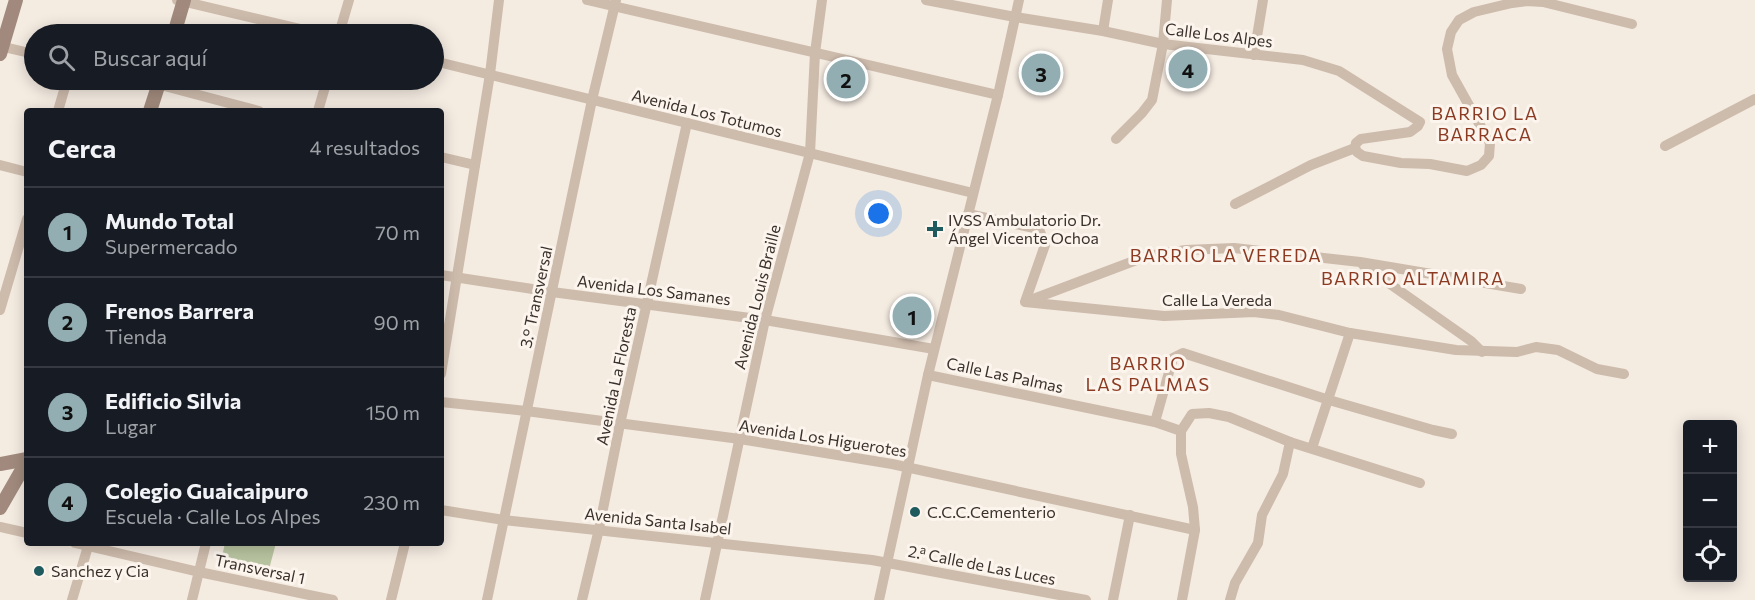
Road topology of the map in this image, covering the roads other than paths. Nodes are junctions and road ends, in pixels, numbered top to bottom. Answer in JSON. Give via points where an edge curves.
{"nodes":[{"id":1,"x":16,"y":0,"type":"edge"},
{"id":2,"x":349,"y":0,"type":"edge"},
{"id":3,"x":499,"y":0,"type":"edge"},
{"id":4,"x":587,"y":0,"type":"edge"},
{"id":5,"x":822,"y":0,"type":"edge"},
{"id":6,"x":926,"y":0,"type":"edge"},
{"id":7,"x":1019,"y":0,"type":"edge"},
{"id":8,"x":1108,"y":0,"type":"edge"},
{"id":9,"x":1167,"y":0,"type":"edge"},
{"id":10,"x":1263,"y":0,"type":"edge"},
{"id":11,"x":182,"y":1,"type":"edge"},
{"id":12,"x":616,"y":4,"type":"edge"},
{"id":13,"x":1015,"y":17,"type":"junction"},
{"id":14,"x":176,"y":24,"type":"edge"},
{"id":15,"x":280,"y":24,"type":"edge"},
{"id":16,"x":342,"y":24,"type":"edge"},
{"id":17,"x":1632,"y":24,"type":"dead end"},
{"id":18,"x":1103,"y":30,"type":"junction"},
{"id":19,"x":1163,"y":44,"type":"junction"},
{"id":20,"x":1,"y":49,"type":"edge"},
{"id":21,"x":24,"y":52,"type":"edge"},
{"id":22,"x":815,"y":53,"type":"junction"},
{"id":23,"x":1254,"y":55,"type":"junction"},
{"id":24,"x":444,"y":62,"type":"edge"},
{"id":25,"x":490,"y":74,"type":"junction"},
{"id":26,"x":64,"y":90,"type":"edge"},
{"id":27,"x":157,"y":90,"type":"edge"},
{"id":28,"x":181,"y":90,"type":"edge"},
{"id":29,"x":324,"y":90,"type":"edge"},
{"id":30,"x":998,"y":96,"type":"junction"},
{"id":31,"x":1755,"y":99,"type":"edge"},
{"id":32,"x":592,"y":100,"type":"junction"},
{"id":33,"x":59,"y":108,"type":"edge"},
{"id":34,"x":151,"y":108,"type":"edge"},
{"id":35,"x":232,"y":108,"type":"edge"},
{"id":36,"x":319,"y":108,"type":"edge"},
{"id":37,"x":687,"y":123,"type":"junction"},
{"id":38,"x":1116,"y":139,"type":"dead end"},
{"id":39,"x":1665,"y":146,"type":"dead end"},
{"id":40,"x":1356,"y":148,"type":"junction"},
{"id":41,"x":810,"y":153,"type":"junction"},
{"id":42,"x":444,"y":158,"type":"edge"},
{"id":43,"x":0,"y":165,"type":"edge"},
{"id":44,"x":475,"y":165,"type":"junction"},
{"id":45,"x":24,"y":171,"type":"edge"},
{"id":46,"x":973,"y":193,"type":"junction"},
{"id":47,"x":1235,"y":204,"type":"dead end"},
{"id":48,"x":968,"y":214,"type":"junction"},
{"id":49,"x":24,"y":229,"type":"edge"},
{"id":50,"x":1360,"y":262,"type":"junction"},
{"id":51,"x":444,"y":276,"type":"edge"},
{"id":52,"x":455,"y":278,"type":"junction"},
{"id":53,"x":1521,"y":289,"type":"dead end"},
{"id":54,"x":552,"y":292,"type":"junction"},
{"id":55,"x":1025,"y":302,"type":"junction"},
{"id":56,"x":647,"y":304,"type":"junction"},
{"id":57,"x":0,"y":310,"type":"edge"},
{"id":58,"x":765,"y":320,"type":"junction"},
{"id":59,"x":1350,"y":333,"type":"junction"},
{"id":60,"x":934,"y":349,"type":"junction"},
{"id":61,"x":1482,"y":352,"type":"junction"},
{"id":62,"x":444,"y":353,"type":"edge"},
{"id":63,"x":1624,"y":374,"type":"dead end"},
{"id":64,"x":928,"y":375,"type":"junction"},
{"id":65,"x":1329,"y":400,"type":"junction"},
{"id":66,"x":444,"y":402,"type":"edge"},
{"id":67,"x":526,"y":411,"type":"junction"},
{"id":68,"x":1155,"y":422,"type":"junction"},
{"id":69,"x":620,"y":424,"type":"junction"},
{"id":70,"x":1180,"y":431,"type":"junction"},
{"id":71,"x":1452,"y":434,"type":"dead end"},
{"id":72,"x":740,"y":439,"type":"junction"},
{"id":73,"x":1290,"y":442,"type":"junction"},
{"id":74,"x":1311,"y":448,"type":"junction"},
{"id":75,"x":24,"y":460,"type":"edge"},
{"id":76,"x":0,"y":464,"type":"edge"},
{"id":77,"x":24,"y":465,"type":"edge"},
{"id":78,"x":909,"y":467,"type":"junction"},
{"id":79,"x":1420,"y":483,"type":"dead end"},
{"id":80,"x":0,"y":508,"type":"edge"},
{"id":81,"x":444,"y":510,"type":"edge"},
{"id":82,"x":1130,"y":515,"type":"junction"},
{"id":83,"x":504,"y":520,"type":"junction"},
{"id":84,"x":0,"y":527,"type":"edge"},
{"id":85,"x":599,"y":529,"type":"junction"},
{"id":86,"x":1195,"y":530,"type":"junction"},
{"id":87,"x":24,"y":532,"type":"edge"},
{"id":88,"x":716,"y":542,"type":"junction"},
{"id":89,"x":88,"y":546,"type":"edge"},
{"id":90,"x":97,"y":546,"type":"edge"},
{"id":91,"x":205,"y":546,"type":"edge"},
{"id":92,"x":404,"y":546,"type":"edge"},
{"id":93,"x":872,"y":560,"type":"joint"},
{"id":94,"x":887,"y":562,"type":"junction"},
{"id":95,"x":199,"y":572,"type":"junction"},
{"id":96,"x":299,"y":596,"type":"edge"},
{"id":97,"x":72,"y":600,"type":"edge"},
{"id":98,"x":192,"y":600,"type":"edge"},
{"id":99,"x":333,"y":600,"type":"edge"},
{"id":100,"x":391,"y":600,"type":"edge"},
{"id":101,"x":488,"y":600,"type":"edge"},
{"id":102,"x":582,"y":600,"type":"edge"},
{"id":103,"x":705,"y":600,"type":"edge"},
{"id":104,"x":879,"y":600,"type":"edge"},
{"id":105,"x":1086,"y":600,"type":"edge"},
{"id":106,"x":1113,"y":600,"type":"edge"},
{"id":107,"x":1182,"y":600,"type":"edge"},
{"id":108,"x":1230,"y":600,"type":"edge"}],
"edges":[{"from":1,"to":20,"type":"street"},
{"from":2,"to":16,"type":"street"},
{"from":3,"to":25,"type":"street"},
{"from":4,"to":12,"type":"street"},
{"from":5,"to":22,"type":"street","name":"Avenida Louis Braille"},
{"from":6,"to":13,"type":"street","name":"Calle Los Alpes"},
{"from":7,"to":13,"type":"street"},
{"from":8,"to":18,"type":"street"},
{"from":9,"to":19,"type":"street"},
{"from":10,"to":23,"type":"street"},
{"from":11,"to":14,"type":"street"},
{"from":11,"to":15,"type":"street"},
{"from":12,"to":22,"type":"street"},
{"from":12,"to":32,"type":"street","name":"3.° Transversal"},
{"from":13,"to":18,"type":"street","name":"Calle Los Alpes"},
{"from":13,"to":30,"type":"street"},
{"from":17,"to":40,"type":"street","via":[[1543,2],[1512,3],[1474,12],[1459,20],[1447,50],[1452,75],[1490,143],[1489,156],[1467,171],[1363,156]]},
{"from":18,"to":19,"type":"street","name":"Calle Los Alpes"},
{"from":19,"to":23,"type":"street","name":"Calle Los Alpes"},
{"from":19,"to":38,"type":"street","via":[[1152,100]]},
{"from":20,"to":21,"type":"street"},
{"from":22,"to":30,"type":"street"},
{"from":22,"to":41,"type":"street","name":"Avenida Louis Braille"},
{"from":23,"to":40,"type":"street","name":"Calle Los Alpes","via":[[1303,60],[1339,71],[1420,122],[1410,132],[1361,139]]},
{"from":24,"to":25,"type":"street","name":"Avenida Los Totumos"},
{"from":25,"to":32,"type":"street","name":"Avenida Los Totumos"},
{"from":25,"to":44,"type":"street"},
{"from":26,"to":33,"type":"street"},
{"from":27,"to":34,"type":"street"},
{"from":28,"to":35,"type":"street"},
{"from":29,"to":36,"type":"street"},
{"from":30,"to":46,"type":"street"},
{"from":31,"to":39,"type":"street"},
{"from":32,"to":37,"type":"street","name":"Avenida Los Totumos"},
{"from":32,"to":54,"type":"street","name":"3.° Transversal"},
{"from":37,"to":41,"type":"street","name":"Avenida Los Totumos"},
{"from":37,"to":56,"type":"street","name":"Avenida La Floresta"},
{"from":40,"to":47,"type":"street","via":[[1311,165]]},
{"from":41,"to":46,"type":"street","name":"Avenida Los Totumos"},
{"from":41,"to":58,"type":"street","name":"Avenida Louis Braille"},
{"from":42,"to":44,"type":"street"},
{"from":43,"to":45,"type":"street"},
{"from":44,"to":52,"type":"street"},
{"from":46,"to":48,"type":"street"},
{"from":48,"to":55,"type":"street","via":[[1039,229],[1045,245]]},
{"from":48,"to":60,"type":"street"},
{"from":49,"to":57,"type":"street"},
{"from":50,"to":53,"type":"street"},
{"from":50,"to":55,"type":"street","via":[[1234,248],[1186,250],[1147,256]]},
{"from":50,"to":61,"type":"street"},
{"from":51,"to":52,"type":"street","name":"Avenida Los Samanes"},
{"from":52,"to":54,"type":"street","name":"Avenida Los Samanes"},
{"from":52,"to":62,"type":"street"},
{"from":54,"to":56,"type":"street","name":"Avenida Los Samanes"},
{"from":54,"to":67,"type":"street","name":"3.° Transversal"},
{"from":55,"to":59,"type":"street","name":"Calle La Vereda","via":[[1164,316],[1254,312]]},
{"from":56,"to":58,"type":"street","name":"Avenida Los Samanes"},
{"from":56,"to":69,"type":"street","name":"Avenida La Floresta"},
{"from":58,"to":60,"type":"street","name":"Avenida Los Samanes"},
{"from":58,"to":72,"type":"street","name":"Avenida Louis Braille"},
{"from":59,"to":61,"type":"street","name":"Calle La Vereda"},
{"from":59,"to":65,"type":"street"},
{"from":60,"to":64,"type":"street"},
{"from":61,"to":63,"type":"street","name":"Calle La Vereda","via":[[1516,352],[1536,347],[1558,350],[1597,369]]},
{"from":64,"to":68,"type":"street","name":"Calle Las Palmas"},
{"from":64,"to":78,"type":"street"},
{"from":65,"to":68,"type":"street","via":[[1183,353],[1173,358]]},
{"from":65,"to":71,"type":"street"},
{"from":65,"to":74,"type":"street"},
{"from":66,"to":67,"type":"street","name":"Avenida Los Higuerotes"},
{"from":67,"to":69,"type":"street","name":"Avenida Los Higuerotes"},
{"from":67,"to":83,"type":"street","name":"3.° Transversal"},
{"from":68,"to":70,"type":"street","name":"Calle Las Palmas"},
{"from":69,"to":72,"type":"street","name":"Avenida Los Higuerotes"},
{"from":69,"to":85,"type":"street","name":"Avenida La Floresta"},
{"from":70,"to":73,"type":"street","via":[[1192,414],[1209,413]]},
{"from":70,"to":86,"type":"street"},
{"from":72,"to":78,"type":"street","name":"Avenida Los Higuerotes"},
{"from":72,"to":88,"type":"street","name":"Avenida Louis Braille"},
{"from":73,"to":74,"type":"street"},
{"from":73,"to":108,"type":"street","via":[[1283,474],[1262,515],[1258,543],[1234,583]]},
{"from":74,"to":79,"type":"street"},
{"from":75,"to":76,"type":"street"},
{"from":77,"to":80,"type":"street"},
{"from":78,"to":82,"type":"street","name":"Avenida Los Higuerotes"},
{"from":78,"to":94,"type":"street"},
{"from":81,"to":83,"type":"street","name":"Avenida Santa Isabel"},
{"from":82,"to":86,"type":"street","name":"Avenida Los Higuerotes"},
{"from":82,"to":106,"type":"street"},
{"from":83,"to":85,"type":"street","name":"Avenida Santa Isabel"},
{"from":83,"to":101,"type":"street","name":"3.° Transversal"},
{"from":84,"to":87,"type":"street"},
{"from":85,"to":88,"type":"street","name":"Avenida Santa Isabel"},
{"from":85,"to":102,"type":"street","name":"Avenida La Floresta"},
{"from":86,"to":107,"type":"street"},
{"from":88,"to":93,"type":"street","name":"Avenida Santa Isabel"},
{"from":88,"to":103,"type":"street","name":"Avenida Louis Braille"},
{"from":89,"to":97,"type":"street"},
{"from":90,"to":95,"type":"street","name":"Transversal 1"},
{"from":91,"to":95,"type":"street"},
{"from":92,"to":100,"type":"street"},
{"from":93,"to":94,"type":"street","name":"2.ª Calle de Las Luces"},
{"from":94,"to":104,"type":"street"},
{"from":94,"to":105,"type":"street","name":"2.ª Calle de Las Luces"},
{"from":95,"to":96,"type":"street","name":"Transversal 1"},
{"from":95,"to":98,"type":"street"},
{"from":96,"to":99,"type":"street","name":"Transversal 1"}]}
